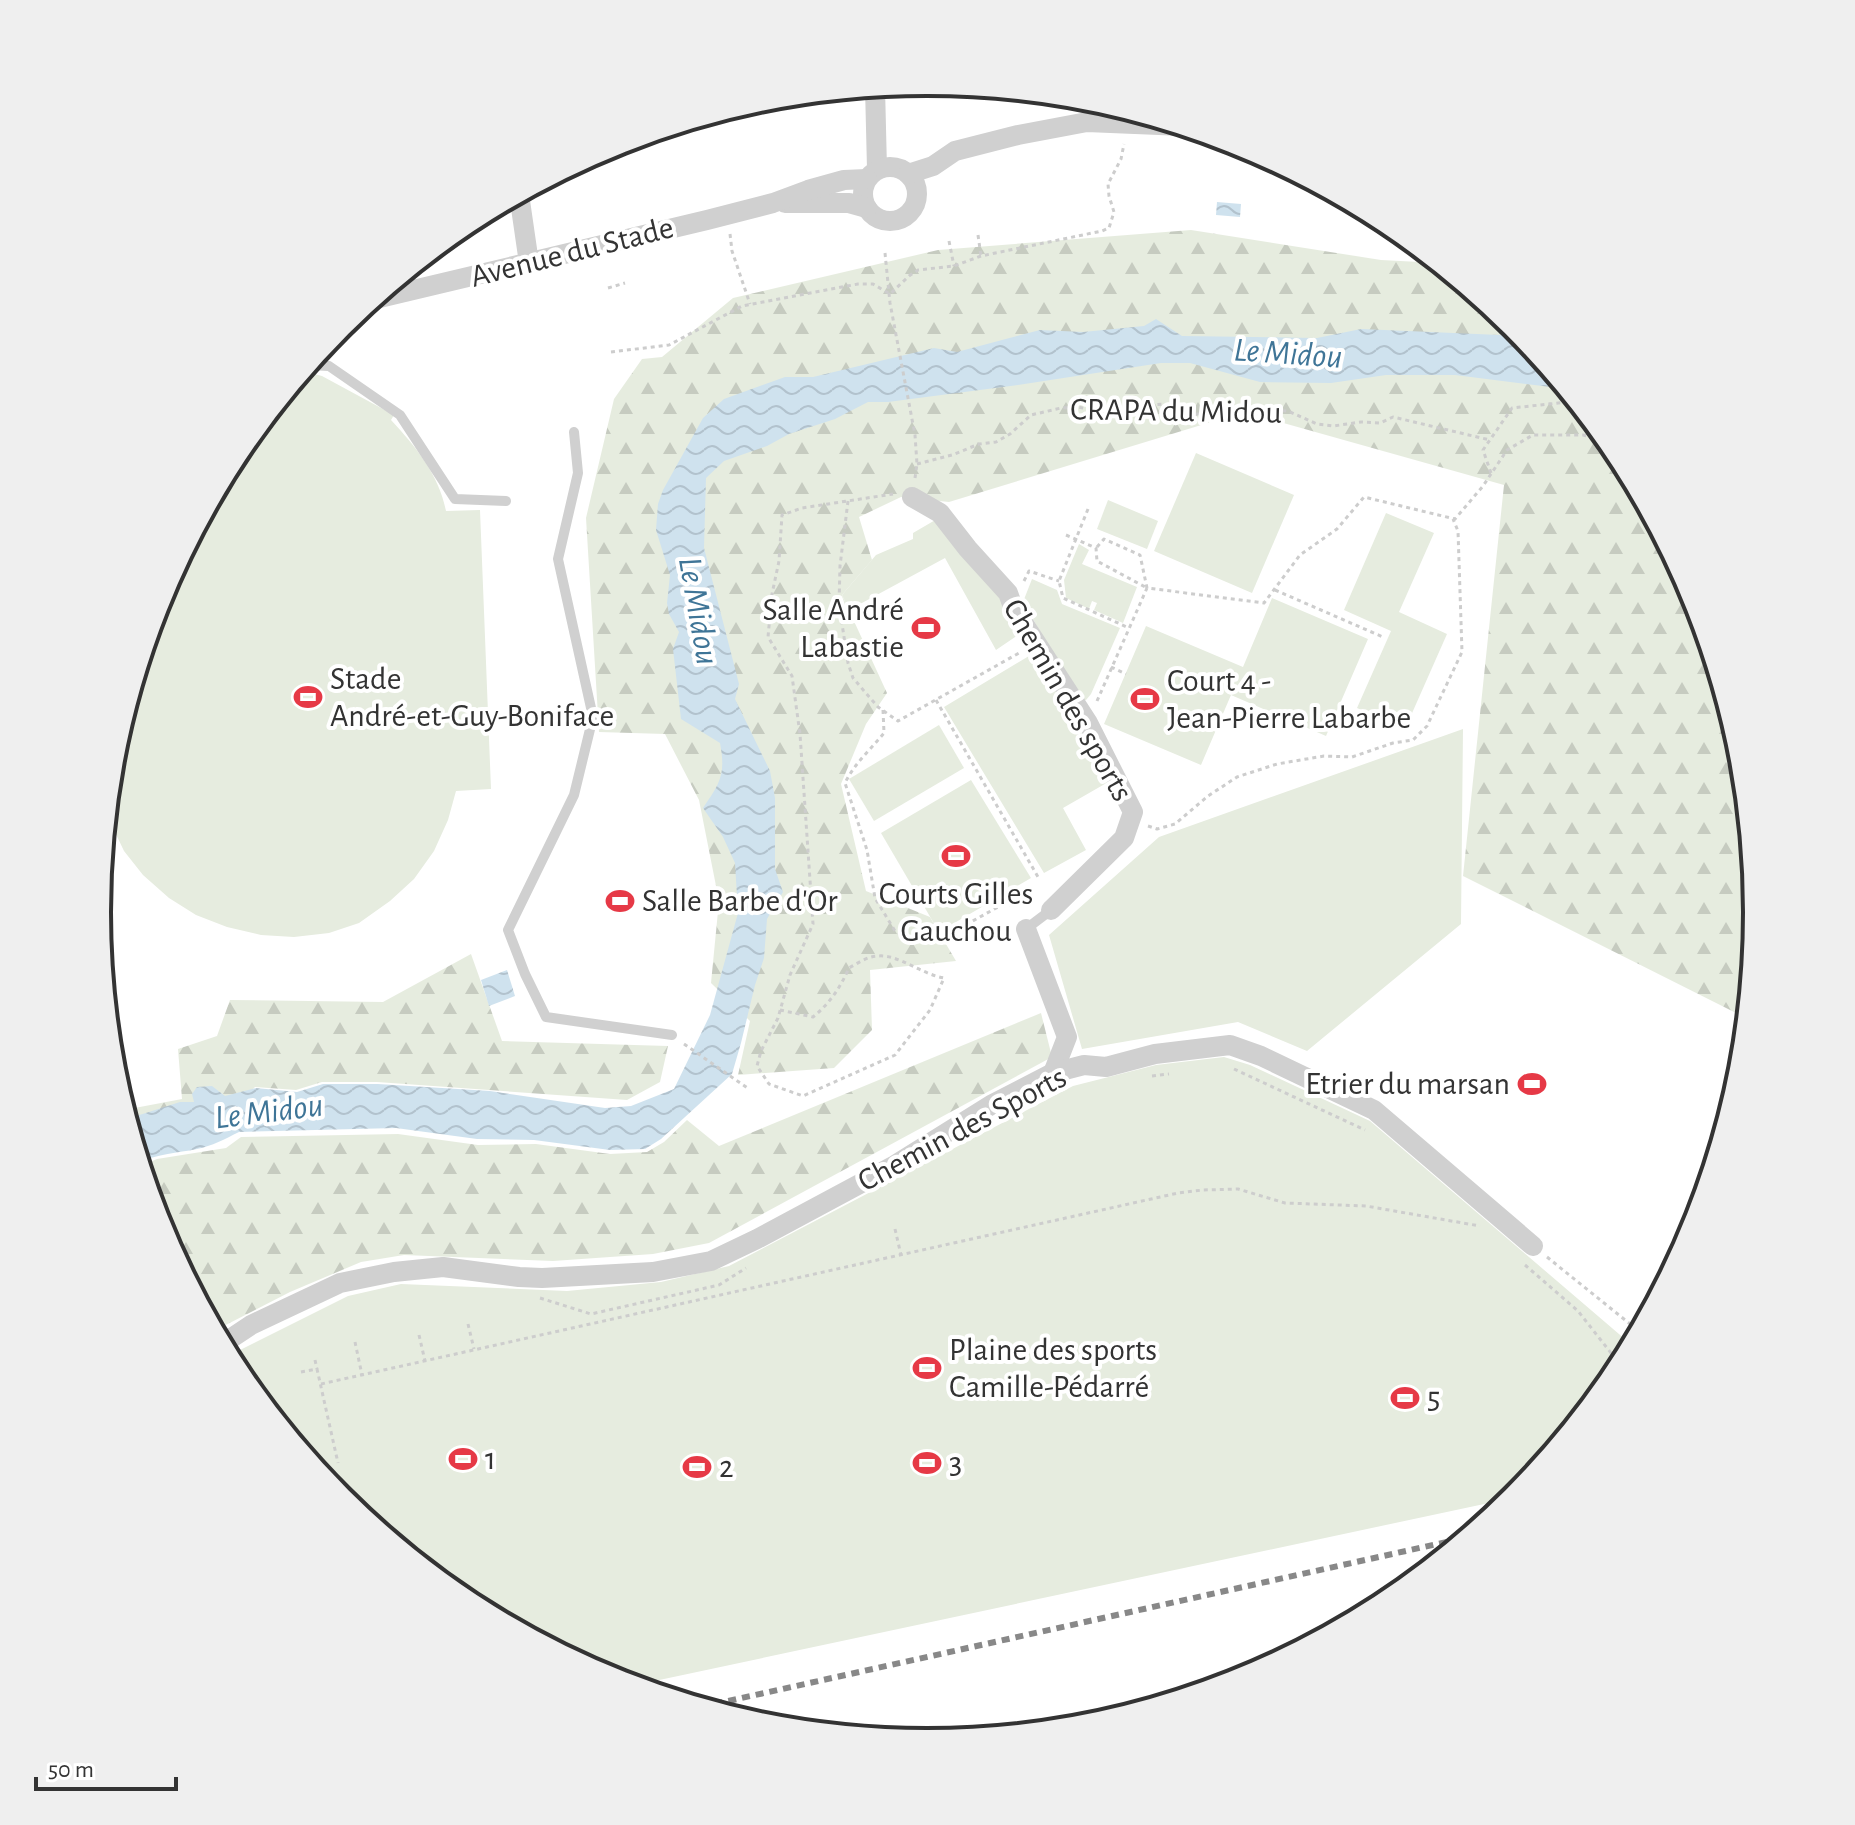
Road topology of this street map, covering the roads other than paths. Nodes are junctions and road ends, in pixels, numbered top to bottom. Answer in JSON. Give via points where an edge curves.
{"nodes":[{"id":1,"x":875,"y":98,"type":"edge"},
{"id":2,"x":1140,"y":124,"type":"edge"},
{"id":3,"x":872,"y":174,"type":"junction"},
{"id":4,"x":908,"y":174,"type":"junction"},
{"id":5,"x":773,"y":203,"type":"junction"},
{"id":6,"x":520,"y":204,"type":"edge"},
{"id":7,"x":867,"y":208,"type":"junction"},
{"id":8,"x":529,"y":263,"type":"junction"},
{"id":9,"x":394,"y":295,"type":"edge"},
{"id":10,"x":322,"y":366,"type":"edge"},
{"id":11,"x":574,"y":432,"type":"dead end"},
{"id":12,"x":912,"y":494,"type":"road end"},
{"id":13,"x":506,"y":501,"type":"dead end"},
{"id":14,"x":1052,"y":909,"type":"joint"},
{"id":15,"x":1026,"y":929,"type":"joint"},
{"id":16,"x":672,"y":1035,"type":"road end"},
{"id":17,"x":1053,"y":1073,"type":"junction"},
{"id":18,"x":1527,"y":1253,"type":"road end"},
{"id":19,"x":231,"y":1338,"type":"edge"}],
"edges":[{"from":1,"to":3,"type":"street"},
{"from":2,"to":4,"type":"street","via":[[1087,122],[1018,135],[955,151]]},
{"from":3,"to":4,"type":"street","via":[[894,166]]},
{"from":3,"to":5,"type":"street","name":"Avenue du Stade"},
{"from":3,"to":7,"type":"street","via":[[863,193]]},
{"from":4,"to":7,"type":"street","via":[[917,200],[908,215],[890,221]]},
{"from":5,"to":7,"type":"street","name":"Avenue du Stade","via":[[849,203]]},
{"from":5,"to":8,"type":"street","name":"Avenue du Stade"},
{"from":6,"to":8,"type":"street"},
{"from":8,"to":9,"type":"street","name":"Avenue du Stade"},
{"from":10,"to":13,"type":"lane","via":[[400,415],[455,499]]},
{"from":11,"to":16,"type":"lane","via":[[578,473],[558,559],[593,717],[574,795],[508,930],[546,1017]]},
{"from":12,"to":14,"type":"street","name":"Chemin des sports","via":[[940,513],[1008,593],[1088,723],[1133,812],[1124,838]]},
{"from":14,"to":15,"type":"lane"},
{"from":15,"to":17,"type":"street","via":[[1067,1037]]},
{"from":17,"to":18,"type":"street","name":"Chemin des Sports","via":[[1230,1045],[1261,1056],[1374,1110]]},
{"from":17,"to":19,"type":"street","name":"Chemin des Sports","via":[[895,1165],[711,1261],[653,1272],[542,1278],[443,1267],[394,1272],[340,1283]]}]}
